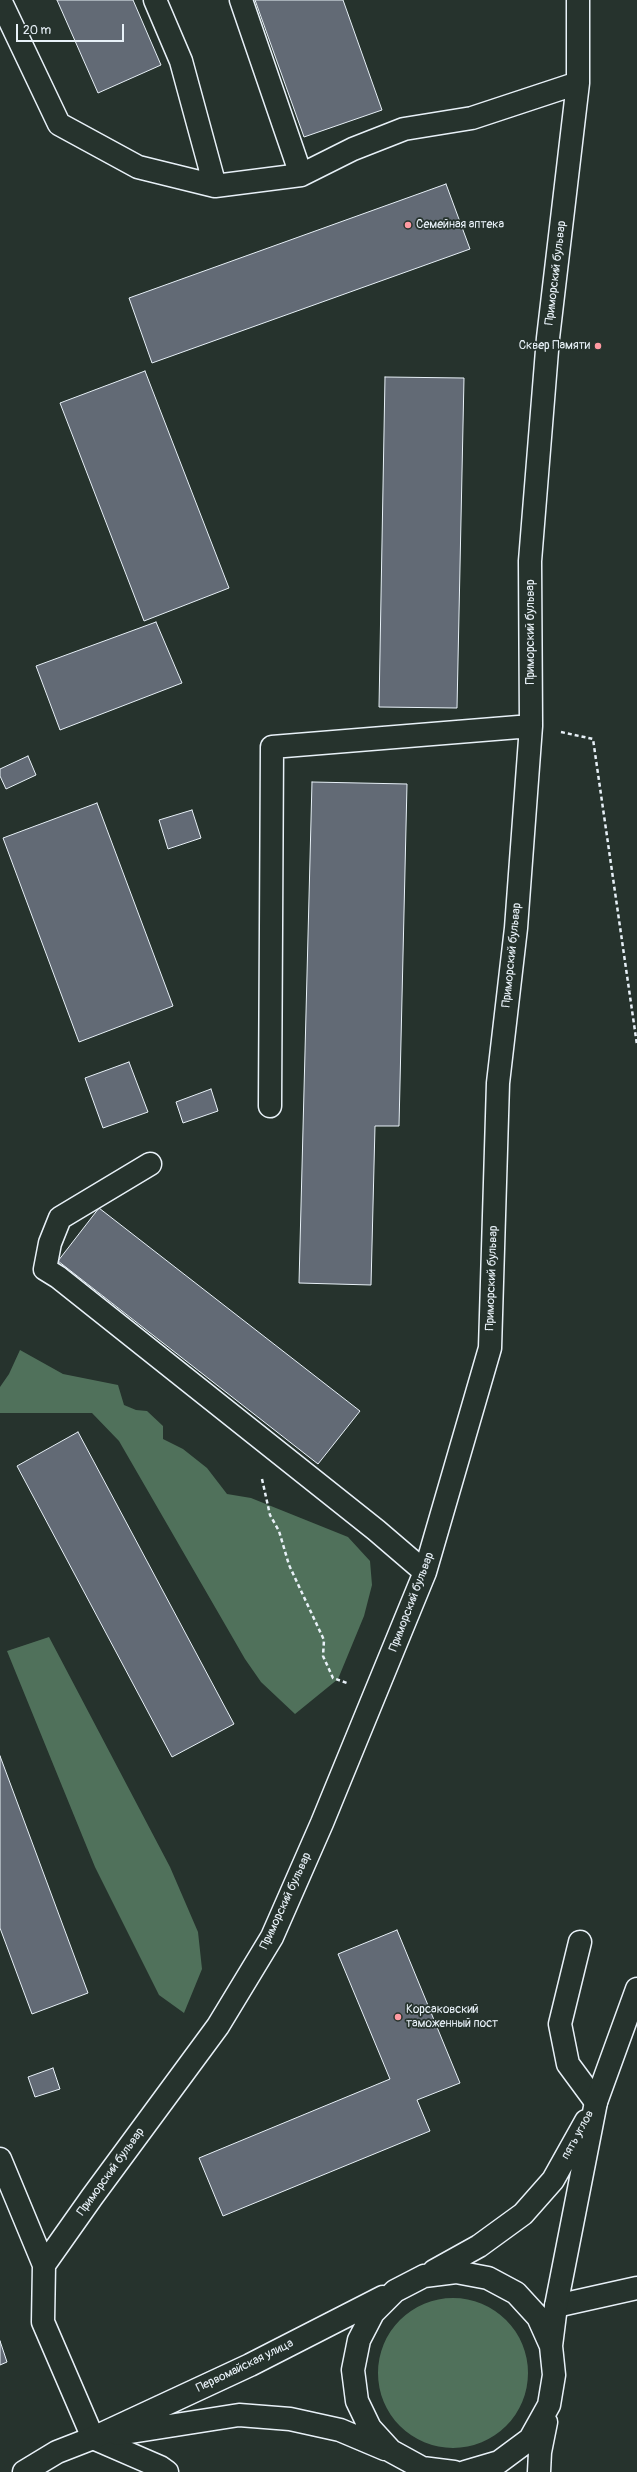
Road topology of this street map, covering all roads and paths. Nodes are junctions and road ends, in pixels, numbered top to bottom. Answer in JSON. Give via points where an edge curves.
{"nodes":[{"id":1,"x":0,"y":0,"type":"edge"},
{"id":2,"x":155,"y":0,"type":"edge"},
{"id":3,"x":241,"y":0,"type":"edge"},
{"id":4,"x":578,"y":0,"type":"edge"},
{"id":5,"x":578,"y":83,"type":"junction"},
{"id":6,"x":301,"y":176,"type":"junction"},
{"id":7,"x":215,"y":186,"type":"junction"},
{"id":8,"x":531,"y":726,"type":"junction"},
{"id":9,"x":637,"y":1045,"type":"edge"},
{"id":10,"x":270,"y":1106,"type":"dead end"},
{"id":11,"x":150,"y":1164,"type":"dead end"},
{"id":12,"x":262,"y":1478,"type":"dead end"},
{"id":13,"x":425,"y":1572,"type":"junction"},
{"id":14,"x":374,"y":1697,"type":"junction"},
{"id":15,"x":580,"y":1942,"type":"dead end"},
{"id":16,"x":637,"y":1989,"type":"edge"},
{"id":17,"x":596,"y":2102,"type":"junction"},
{"id":18,"x":0,"y":2159,"type":"edge"},
{"id":19,"x":44,"y":2265,"type":"junction"},
{"id":20,"x":424,"y":2276,"type":"junction"},
{"id":21,"x":637,"y":2288,"type":"edge"},
{"id":22,"x":395,"y":2292,"type":"junction"},
{"id":23,"x":556,"y":2306,"type":"junction"},
{"id":24,"x":551,"y":2346,"type":"junction"},
{"id":25,"x":549,"y":2405,"type":"junction"},
{"id":26,"x":93,"y":2438,"type":"junction"},
{"id":27,"x":391,"y":2451,"type":"junction"},
{"id":28,"x":425,"y":2470,"type":"edge"},
{"id":29,"x":24,"y":2472,"type":"edge"},
{"id":30,"x":167,"y":2472,"type":"edge"},
{"id":31,"x":454,"y":2472,"type":"edge"},
{"id":32,"x":465,"y":2472,"type":"edge"},
{"id":33,"x":539,"y":2472,"type":"edge"}],
"edges":[{"from":1,"to":7,"type":"street","via":[[59,124],[138,167]]},
{"from":2,"to":7,"type":"street","via":[[181,61]]},
{"from":3,"to":6,"type":"street"},
{"from":4,"to":5,"type":"street","name":"Приморский бульвар"},
{"from":5,"to":6,"type":"street","via":[[472,118],[404,129],[353,149]]},
{"from":5,"to":8,"type":"street","name":"Приморский бульвар","via":[[548,338],[530,561]]},
{"from":6,"to":7,"type":"street"},
{"from":8,"to":9,"type":"path","via":[[593,739]]},
{"from":8,"to":10,"type":"street","via":[[272,747]]},
{"from":8,"to":13,"type":"street","name":"Приморский бульвар","via":[[516,928],[498,1083],[490,1348]]},
{"from":11,"to":13,"type":"street","via":[[60,1218],[50,1243],[46,1269],[376,1530]]},
{"from":12,"to":14,"type":"path","via":[[270,1515],[279,1531],[289,1565],[324,1640],[323,1656],[333,1678]]},
{"from":13,"to":14,"type":"street","name":"Приморский бульвар"},
{"from":14,"to":19,"type":"street","name":"Приморский бульвар","via":[[272,1937],[218,2026]]},
{"from":15,"to":17,"type":"street","via":[[560,2024],[568,2064]]},
{"from":16,"to":17,"type":"street"},
{"from":17,"to":20,"type":"street","name":"пять углов","via":[[553,2180],[523,2214],[479,2246]]},
{"from":17,"to":23,"type":"street","name":"пять углов"},
{"from":18,"to":19,"type":"street"},
{"from":19,"to":26,"type":"street","via":[[43,2322]]},
{"from":20,"to":22,"type":"street","name":"пять углов"},
{"from":20,"to":24,"type":"street","via":[[456,2272],[488,2278],[502,2285],[516,2293],[538,2316]]},
{"from":21,"to":23,"type":"street"},
{"from":22,"to":26,"type":"street","name":"Первомайская улица","via":[[250,2365]]},
{"from":22,"to":27,"type":"street","via":[[373,2313],[359,2340],[353,2370],[360,2408],[370,2428]]},
{"from":23,"to":24,"type":"street","name":"пять углов"},
{"from":24,"to":25,"type":"street","via":[[554,2375]]},
{"from":25,"to":32,"type":"street","via":[[530,2439],[499,2462]]},
{"from":25,"to":33,"type":"street"},
{"from":26,"to":27,"type":"street","name":"Первомайская улица","via":[[239,2415],[290,2419],[340,2430]]},
{"from":26,"to":29,"type":"street","name":"Первомайская улица","via":[[57,2452]]},
{"from":26,"to":30,"type":"street"},
{"from":27,"to":28,"type":"street"},
{"from":28,"to":31,"type":"street"}]}
